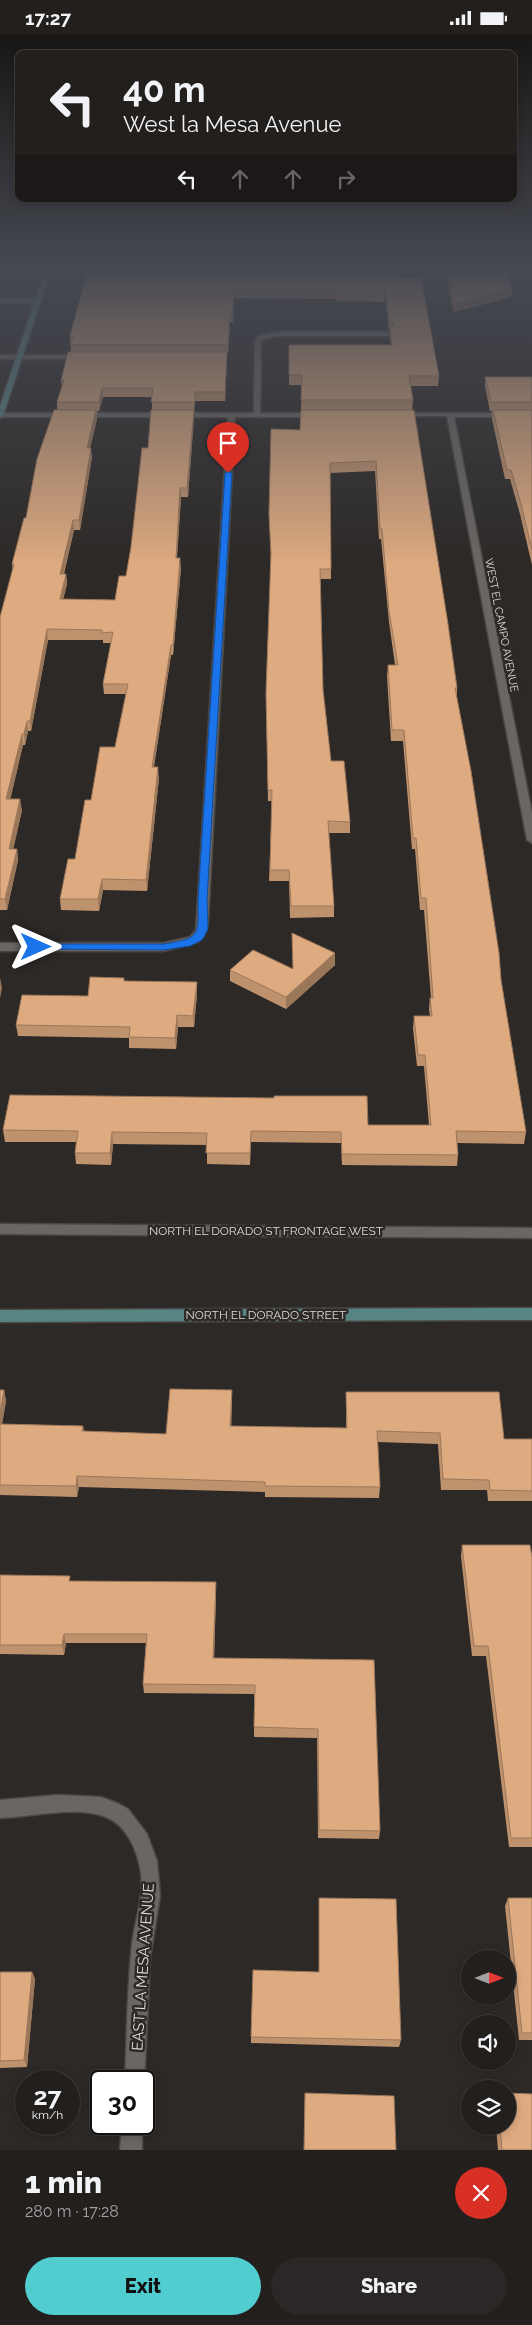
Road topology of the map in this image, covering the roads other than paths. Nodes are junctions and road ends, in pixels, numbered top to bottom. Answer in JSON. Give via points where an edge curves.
{"nodes":[{"id":1,"x":16,"y":369,"type":"edge"},
{"id":2,"x":258,"y":369,"type":"edge"},
{"id":3,"x":392,"y":414,"type":"edge"},
{"id":4,"x":450,"y":414,"type":"junction"},
{"id":5,"x":0,"y":415,"type":"edge"},
{"id":6,"x":232,"y":415,"type":"junction"},
{"id":7,"x":257,"y":415,"type":"junction"},
{"id":8,"x":325,"y":415,"type":"edge"},
{"id":9,"x":532,"y":415,"type":"edge"},
{"id":10,"x":532,"y":840,"type":"edge"},
{"id":11,"x":0,"y":947,"type":"edge"},
{"id":12,"x":0,"y":1229,"type":"edge"},
{"id":13,"x":532,"y":1233,"type":"edge"},
{"id":14,"x":532,"y":1314,"type":"edge"},
{"id":15,"x":0,"y":1316,"type":"edge"},
{"id":16,"x":0,"y":1809,"type":"edge"},
{"id":17,"x":136,"y":2070,"type":"edge"},
{"id":18,"x":132,"y":2135,"type":"edge"},
{"id":19,"x":131,"y":2150,"type":"edge"}],
"edges":[{"from":1,"to":5,"type":"main road"},
{"from":2,"to":7,"type":"street"},
{"from":3,"to":4,"type":"street"},
{"from":4,"to":9,"type":"street"},
{"from":4,"to":10,"type":"street","name":"WEST EL CAMPO AVENUE"},
{"from":5,"to":6,"type":"street"},
{"from":6,"to":7,"type":"street"},
{"from":6,"to":11,"type":"street","via":[[202,900],[203,929],[199,938],[186,944],[164,947]]},
{"from":7,"to":8,"type":"street"},
{"from":12,"to":13,"type":"street","name":"NORTH EL DORADO ST FRONTAGE WEST"},
{"from":14,"to":15,"type":"main road","name":"NORTH EL DORADO STREET"},
{"from":16,"to":17,"type":"street","name":"EAST LA MESA AVENUE","via":[[82,1803],[113,1811],[132,1827],[142,1842],[152,1881],[142,1941]]},
{"from":18,"to":19,"type":"street"}]}
